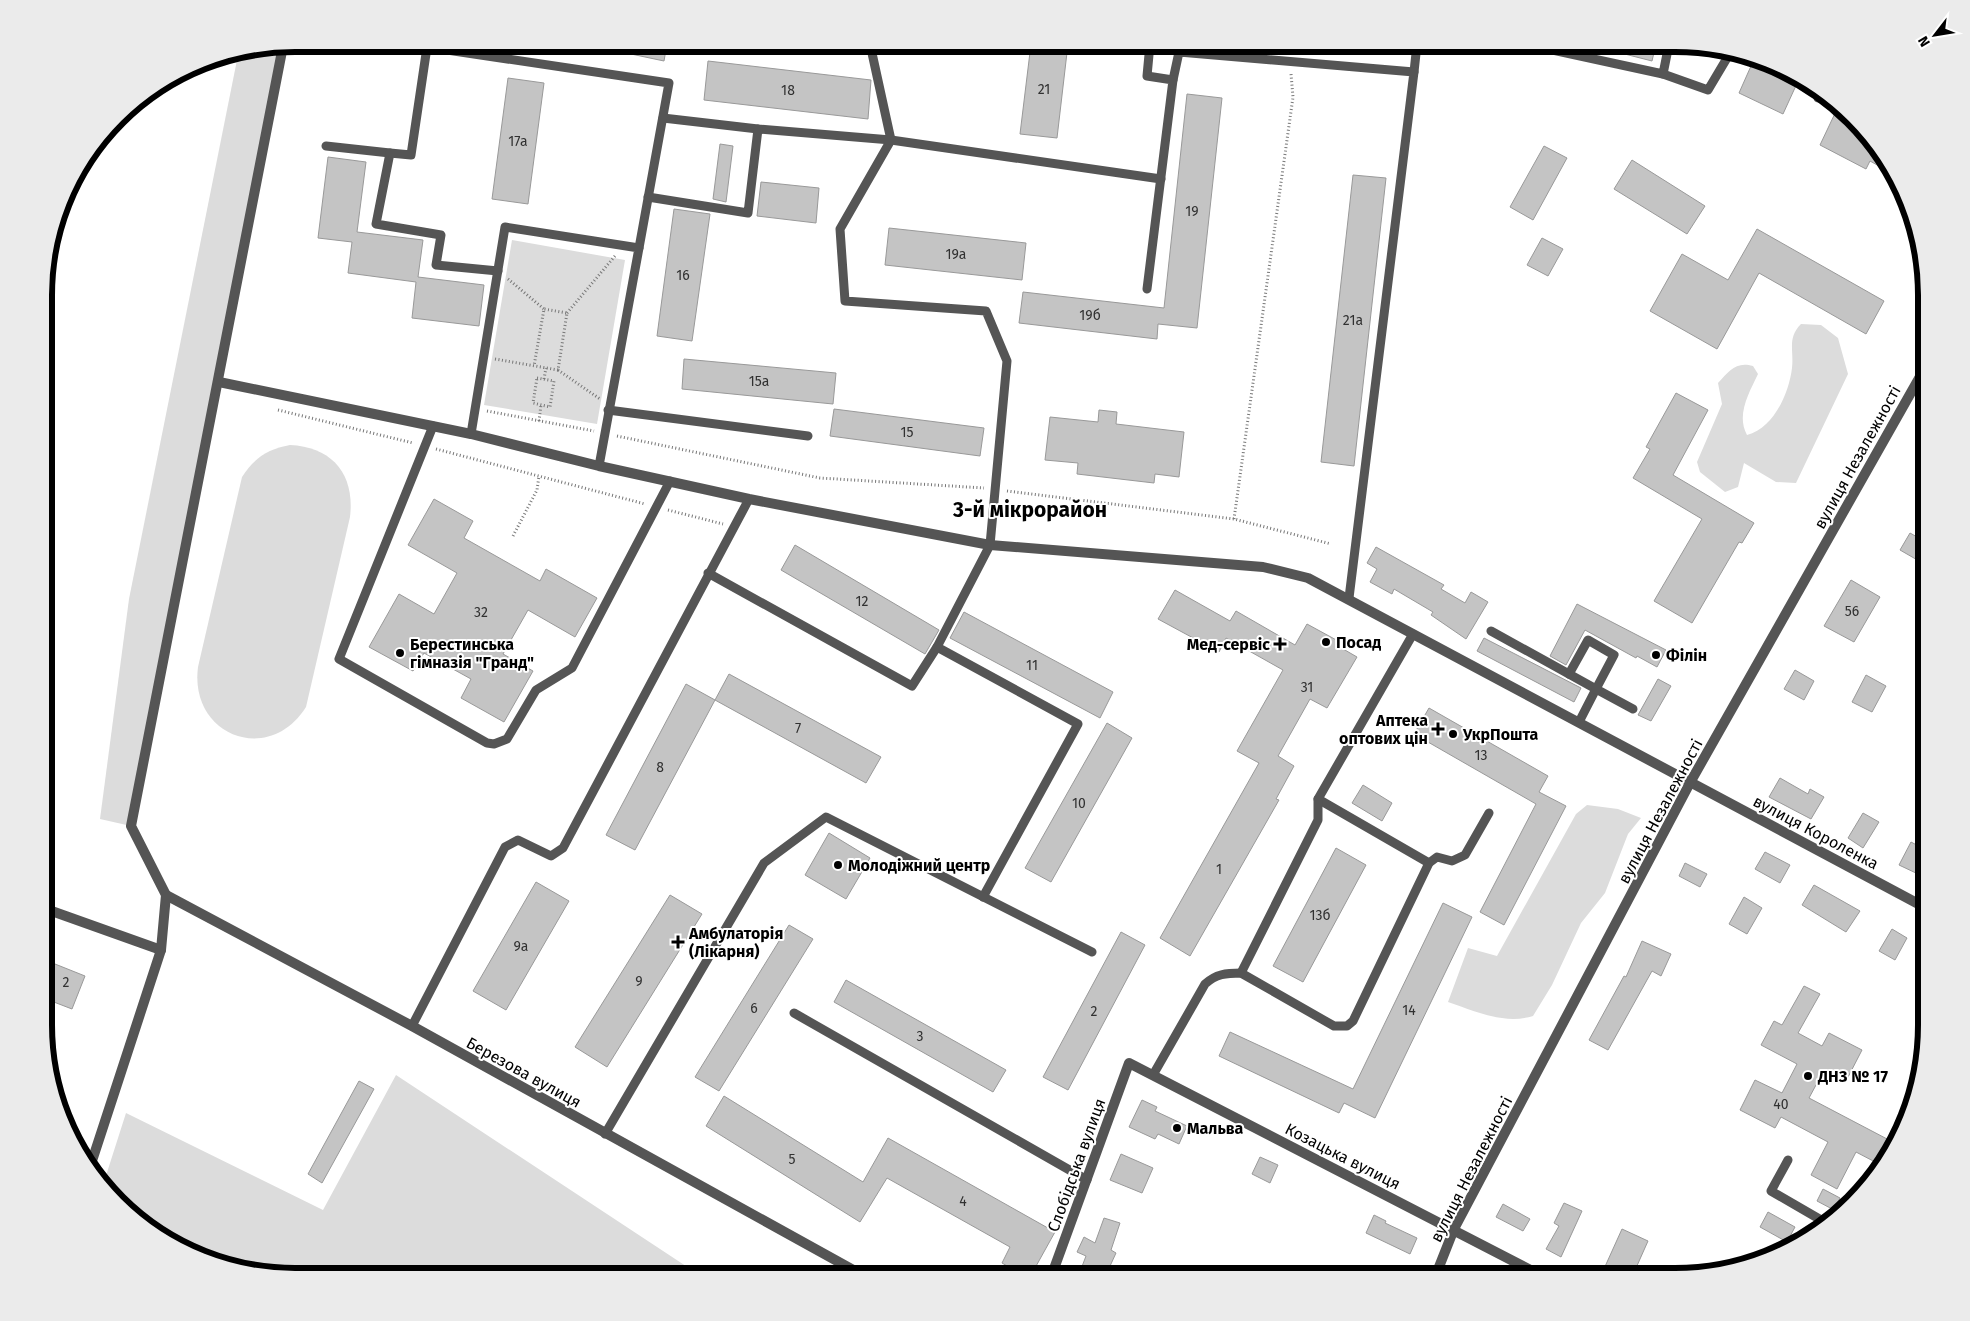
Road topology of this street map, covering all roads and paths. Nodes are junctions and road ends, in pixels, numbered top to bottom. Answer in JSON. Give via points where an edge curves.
{"nodes":[{"id":1,"x":426,"y":52,"type":"edge"},
{"id":2,"x":462,"y":52,"type":"edge"},
{"id":3,"x":872,"y":52,"type":"edge"},
{"id":4,"x":1149,"y":52,"type":"edge"},
{"id":5,"x":1416,"y":52,"type":"edge"},
{"id":6,"x":1561,"y":52,"type":"edge"},
{"id":7,"x":1667,"y":52,"type":"edge"},
{"id":8,"x":282,"y":53,"type":"edge"},
{"id":9,"x":1727,"y":58,"type":"edge"},
{"id":10,"x":1290,"y":61,"type":"junction"},
{"id":11,"x":1414,"y":72,"type":"junction"},
{"id":12,"x":1663,"y":74,"type":"junction"},
{"id":13,"x":1174,"y":80,"type":"junction"},
{"id":14,"x":662,"y":118,"type":"junction"},
{"id":15,"x":758,"y":129,"type":"junction"},
{"id":16,"x":891,"y":140,"type":"junction"},
{"id":17,"x":326,"y":146,"type":"dead end"},
{"id":18,"x":390,"y":152,"type":"junction"},
{"id":19,"x":1161,"y":179,"type":"junction"},
{"id":20,"x":648,"y":197,"type":"junction"},
{"id":21,"x":623,"y":246,"type":"junction"},
{"id":22,"x":639,"y":248,"type":"junction"},
{"id":23,"x":498,"y":271,"type":"junction"},
{"id":24,"x":1148,"y":290,"type":"dead end"},
{"id":25,"x":544,"y":309,"type":"junction"},
{"id":26,"x":567,"y":313,"type":"junction"},
{"id":27,"x":483,"y":357,"type":"junction"},
{"id":28,"x":534,"y":366,"type":"junction"},
{"id":29,"x":546,"y":368,"type":"junction"},
{"id":30,"x":558,"y":370,"type":"junction"},
{"id":31,"x":544,"y":379,"type":"junction"},
{"id":32,"x":1918,"y":380,"type":"edge"},
{"id":33,"x":219,"y":382,"type":"junction"},
{"id":34,"x":541,"y":405,"type":"junction"},
{"id":35,"x":474,"y":408,"type":"junction"},
{"id":36,"x":608,"y":408,"type":"junction"},
{"id":37,"x":276,"y":409,"type":"dead end"},
{"id":38,"x":538,"y":421,"type":"junction"},
{"id":39,"x":433,"y":426,"type":"junction"},
{"id":40,"x":604,"y":433,"type":"junction"},
{"id":41,"x":471,"y":434,"type":"junction"},
{"id":42,"x":808,"y":436,"type":"dead end"},
{"id":43,"x":425,"y":446,"type":"junction"},
{"id":44,"x":599,"y":466,"type":"junction"},
{"id":45,"x":540,"y":476,"type":"junction"},
{"id":46,"x":670,"y":481,"type":"junction"},
{"id":47,"x":996,"y":489,"type":"junction"},
{"id":48,"x":749,"y":498,"type":"junction"},
{"id":49,"x":646,"y":504,"type":"dead end"},
{"id":50,"x":665,"y":509,"type":"dead end"},
{"id":51,"x":1234,"y":519,"type":"junction"},
{"id":52,"x":733,"y":527,"type":"junction"},
{"id":53,"x":513,"y":536,"type":"dead end"},
{"id":54,"x":1331,"y":544,"type":"dead end"},
{"id":55,"x":990,"y":545,"type":"junction"},
{"id":56,"x":708,"y":573,"type":"junction"},
{"id":57,"x":1349,"y":598,"type":"junction"},
{"id":58,"x":1491,"y":631,"type":"dead end"},
{"id":59,"x":1413,"y":634,"type":"junction"},
{"id":60,"x":937,"y":647,"type":"junction"},
{"id":61,"x":1569,"y":674,"type":"junction"},
{"id":62,"x":1596,"y":688,"type":"junction"},
{"id":63,"x":1633,"y":709,"type":"dead end"},
{"id":64,"x":1579,"y":722,"type":"junction"},
{"id":65,"x":1691,"y":781,"type":"junction"},
{"id":66,"x":1318,"y":799,"type":"junction"},
{"id":67,"x":1489,"y":813,"type":"dead end"},
{"id":68,"x":1429,"y":863,"type":"junction"},
{"id":69,"x":166,"y":895,"type":"junction"},
{"id":70,"x":983,"y":897,"type":"junction"},
{"id":71,"x":1918,"y":904,"type":"edge"},
{"id":72,"x":52,"y":910,"type":"edge"},
{"id":73,"x":161,"y":950,"type":"junction"},
{"id":74,"x":1092,"y":952,"type":"dead end"},
{"id":75,"x":1241,"y":973,"type":"junction"},
{"id":76,"x":794,"y":1013,"type":"dead end"},
{"id":77,"x":412,"y":1026,"type":"junction"},
{"id":78,"x":1129,"y":1063,"type":"joint"},
{"id":79,"x":1153,"y":1075,"type":"junction"},
{"id":80,"x":605,"y":1134,"type":"junction"},
{"id":81,"x":93,"y":1159,"type":"edge"},
{"id":82,"x":1788,"y":1160,"type":"dead end"},
{"id":83,"x":1087,"y":1180,"type":"junction"},
{"id":84,"x":1820,"y":1219,"type":"edge"},
{"id":85,"x":1454,"y":1229,"type":"junction"},
{"id":86,"x":850,"y":1268,"type":"edge"},
{"id":87,"x":1054,"y":1268,"type":"edge"},
{"id":88,"x":1439,"y":1268,"type":"edge"},
{"id":89,"x":1527,"y":1268,"type":"edge"}],
"edges":[{"from":1,"to":18,"type":"lane","via":[[411,155]]},
{"from":2,"to":14,"type":"lane","via":[[669,82]]},
{"from":3,"to":16,"type":"lane"},
{"from":4,"to":13,"type":"lane","via":[[1147,76]]},
{"from":5,"to":11,"type":"lane"},
{"from":6,"to":12,"type":"lane"},
{"from":7,"to":12,"type":"lane"},
{"from":8,"to":33,"type":"street"},
{"from":9,"to":12,"type":"lane","via":[[1708,90]]},
{"from":10,"to":11,"type":"lane"},
{"from":10,"to":13,"type":"lane","via":[[1178,52]]},
{"from":10,"to":51,"type":"path","via":[[1293,97]]},
{"from":11,"to":57,"type":"lane"},
{"from":13,"to":19,"type":"lane"},
{"from":14,"to":15,"type":"lane"},
{"from":14,"to":20,"type":"lane"},
{"from":15,"to":16,"type":"lane"},
{"from":15,"to":20,"type":"lane","via":[[748,213]]},
{"from":16,"to":19,"type":"lane"},
{"from":16,"to":47,"type":"lane","via":[[840,229],[845,302],[986,311],[1007,360]]},
{"from":17,"to":18,"type":"lane"},
{"from":18,"to":23,"type":"lane","via":[[376,224],[441,235],[436,265]]},
{"from":19,"to":24,"type":"lane"},
{"from":20,"to":22,"type":"lane"},
{"from":21,"to":22,"type":"lane"},
{"from":21,"to":23,"type":"lane","via":[[505,227]]},
{"from":21,"to":26,"type":"path"},
{"from":22,"to":36,"type":"lane"},
{"from":23,"to":25,"type":"path"},
{"from":23,"to":27,"type":"lane"},
{"from":25,"to":26,"type":"path"},
{"from":25,"to":28,"type":"path"},
{"from":26,"to":30,"type":"path"},
{"from":27,"to":28,"type":"path"},
{"from":27,"to":35,"type":"lane"},
{"from":28,"to":29,"type":"path"},
{"from":29,"to":30,"type":"path"},
{"from":29,"to":31,"type":"path"},
{"from":30,"to":36,"type":"path"},
{"from":31,"to":34,"type":"path","via":[[537,378],[533,403]]},
{"from":31,"to":34,"type":"path","via":[[554,381],[550,407]]},
{"from":32,"to":65,"type":"street","name":"вулиця Незалежності"},
{"from":33,"to":39,"type":"street","name":"вулиця Короленка"},
{"from":33,"to":69,"type":"street","via":[[131,826]]},
{"from":34,"to":38,"type":"path"},
{"from":35,"to":38,"type":"path"},
{"from":35,"to":41,"type":"lane"},
{"from":36,"to":40,"type":"lane"},
{"from":36,"to":42,"type":"lane"},
{"from":37,"to":43,"type":"path"},
{"from":38,"to":40,"type":"path"},
{"from":39,"to":41,"type":"street","name":"вулиця Короленка"},
{"from":39,"to":43,"type":"lane"},
{"from":40,"to":44,"type":"lane"},
{"from":40,"to":47,"type":"path","via":[[820,478]]},
{"from":41,"to":44,"type":"street","name":"вулиця Короленка"},
{"from":43,"to":45,"type":"path"},
{"from":43,"to":46,"type":"lane","via":[[339,659],[481,740],[494,744],[511,734],[539,686],[572,668]]},
{"from":44,"to":46,"type":"street","name":"вулиця Короленка"},
{"from":45,"to":49,"type":"path"},
{"from":45,"to":53,"type":"path","via":[[537,490]]},
{"from":46,"to":48,"type":"street","name":"вулиця Короленка"},
{"from":47,"to":51,"type":"path"},
{"from":47,"to":55,"type":"lane"},
{"from":48,"to":52,"type":"lane"},
{"from":48,"to":55,"type":"street","name":"вулиця Короленка"},
{"from":50,"to":52,"type":"path"},
{"from":51,"to":54,"type":"path"},
{"from":52,"to":56,"type":"lane"},
{"from":55,"to":57,"type":"street","name":"вулиця Короленка","via":[[1263,568],[1308,578]]},
{"from":55,"to":60,"type":"lane"},
{"from":56,"to":60,"type":"lane","via":[[912,686]]},
{"from":56,"to":77,"type":"lane","via":[[564,848],[551,856],[518,840],[505,846]]},
{"from":57,"to":59,"type":"street","name":"вулиця Короленка"},
{"from":58,"to":61,"type":"lane"},
{"from":59,"to":64,"type":"street","name":"вулиця Короленка"},
{"from":59,"to":66,"type":"lane"},
{"from":60,"to":70,"type":"lane","via":[[1078,724]]},
{"from":61,"to":62,"type":"lane"},
{"from":61,"to":62,"type":"lane","via":[[1588,640],[1614,655]]},
{"from":62,"to":63,"type":"lane"},
{"from":62,"to":64,"type":"lane"},
{"from":64,"to":65,"type":"street","name":"вулиця Короленка"},
{"from":65,"to":71,"type":"street","name":"вулиця Короленка"},
{"from":65,"to":85,"type":"street","name":"вулиця Незалежності"},
{"from":66,"to":68,"type":"lane"},
{"from":66,"to":75,"type":"lane","via":[[1318,820]]},
{"from":67,"to":68,"type":"lane","via":[[1465,854],[1452,861],[1437,857]]},
{"from":68,"to":75,"type":"lane","via":[[1348,1026],[1334,1026]]},
{"from":69,"to":73,"type":"street"},
{"from":69,"to":77,"type":"street","name":"Березова вулиця"},
{"from":70,"to":74,"type":"lane"},
{"from":70,"to":80,"type":"lane","via":[[826,817],[764,863]]},
{"from":72,"to":73,"type":"street"},
{"from":73,"to":81,"type":"street"},
{"from":75,"to":79,"type":"lane","via":[[1224,973],[1205,984]]},
{"from":76,"to":83,"type":"lane"},
{"from":77,"to":80,"type":"street","name":"Березова вулиця"},
{"from":78,"to":79,"type":"street","name":"Козацька вулиця"},
{"from":78,"to":83,"type":"street","name":"Слобідська вулиця"},
{"from":79,"to":85,"type":"street","name":"Козацька вулиця"},
{"from":80,"to":86,"type":"street","name":"Березова вулиця"},
{"from":82,"to":84,"type":"lane","via":[[1770,1191]]},
{"from":83,"to":87,"type":"street","name":"Слобідська вулиця"},
{"from":85,"to":88,"type":"street","name":"вулиця Незалежності"},
{"from":85,"to":89,"type":"street","name":"Козацька вулиця"}]}
